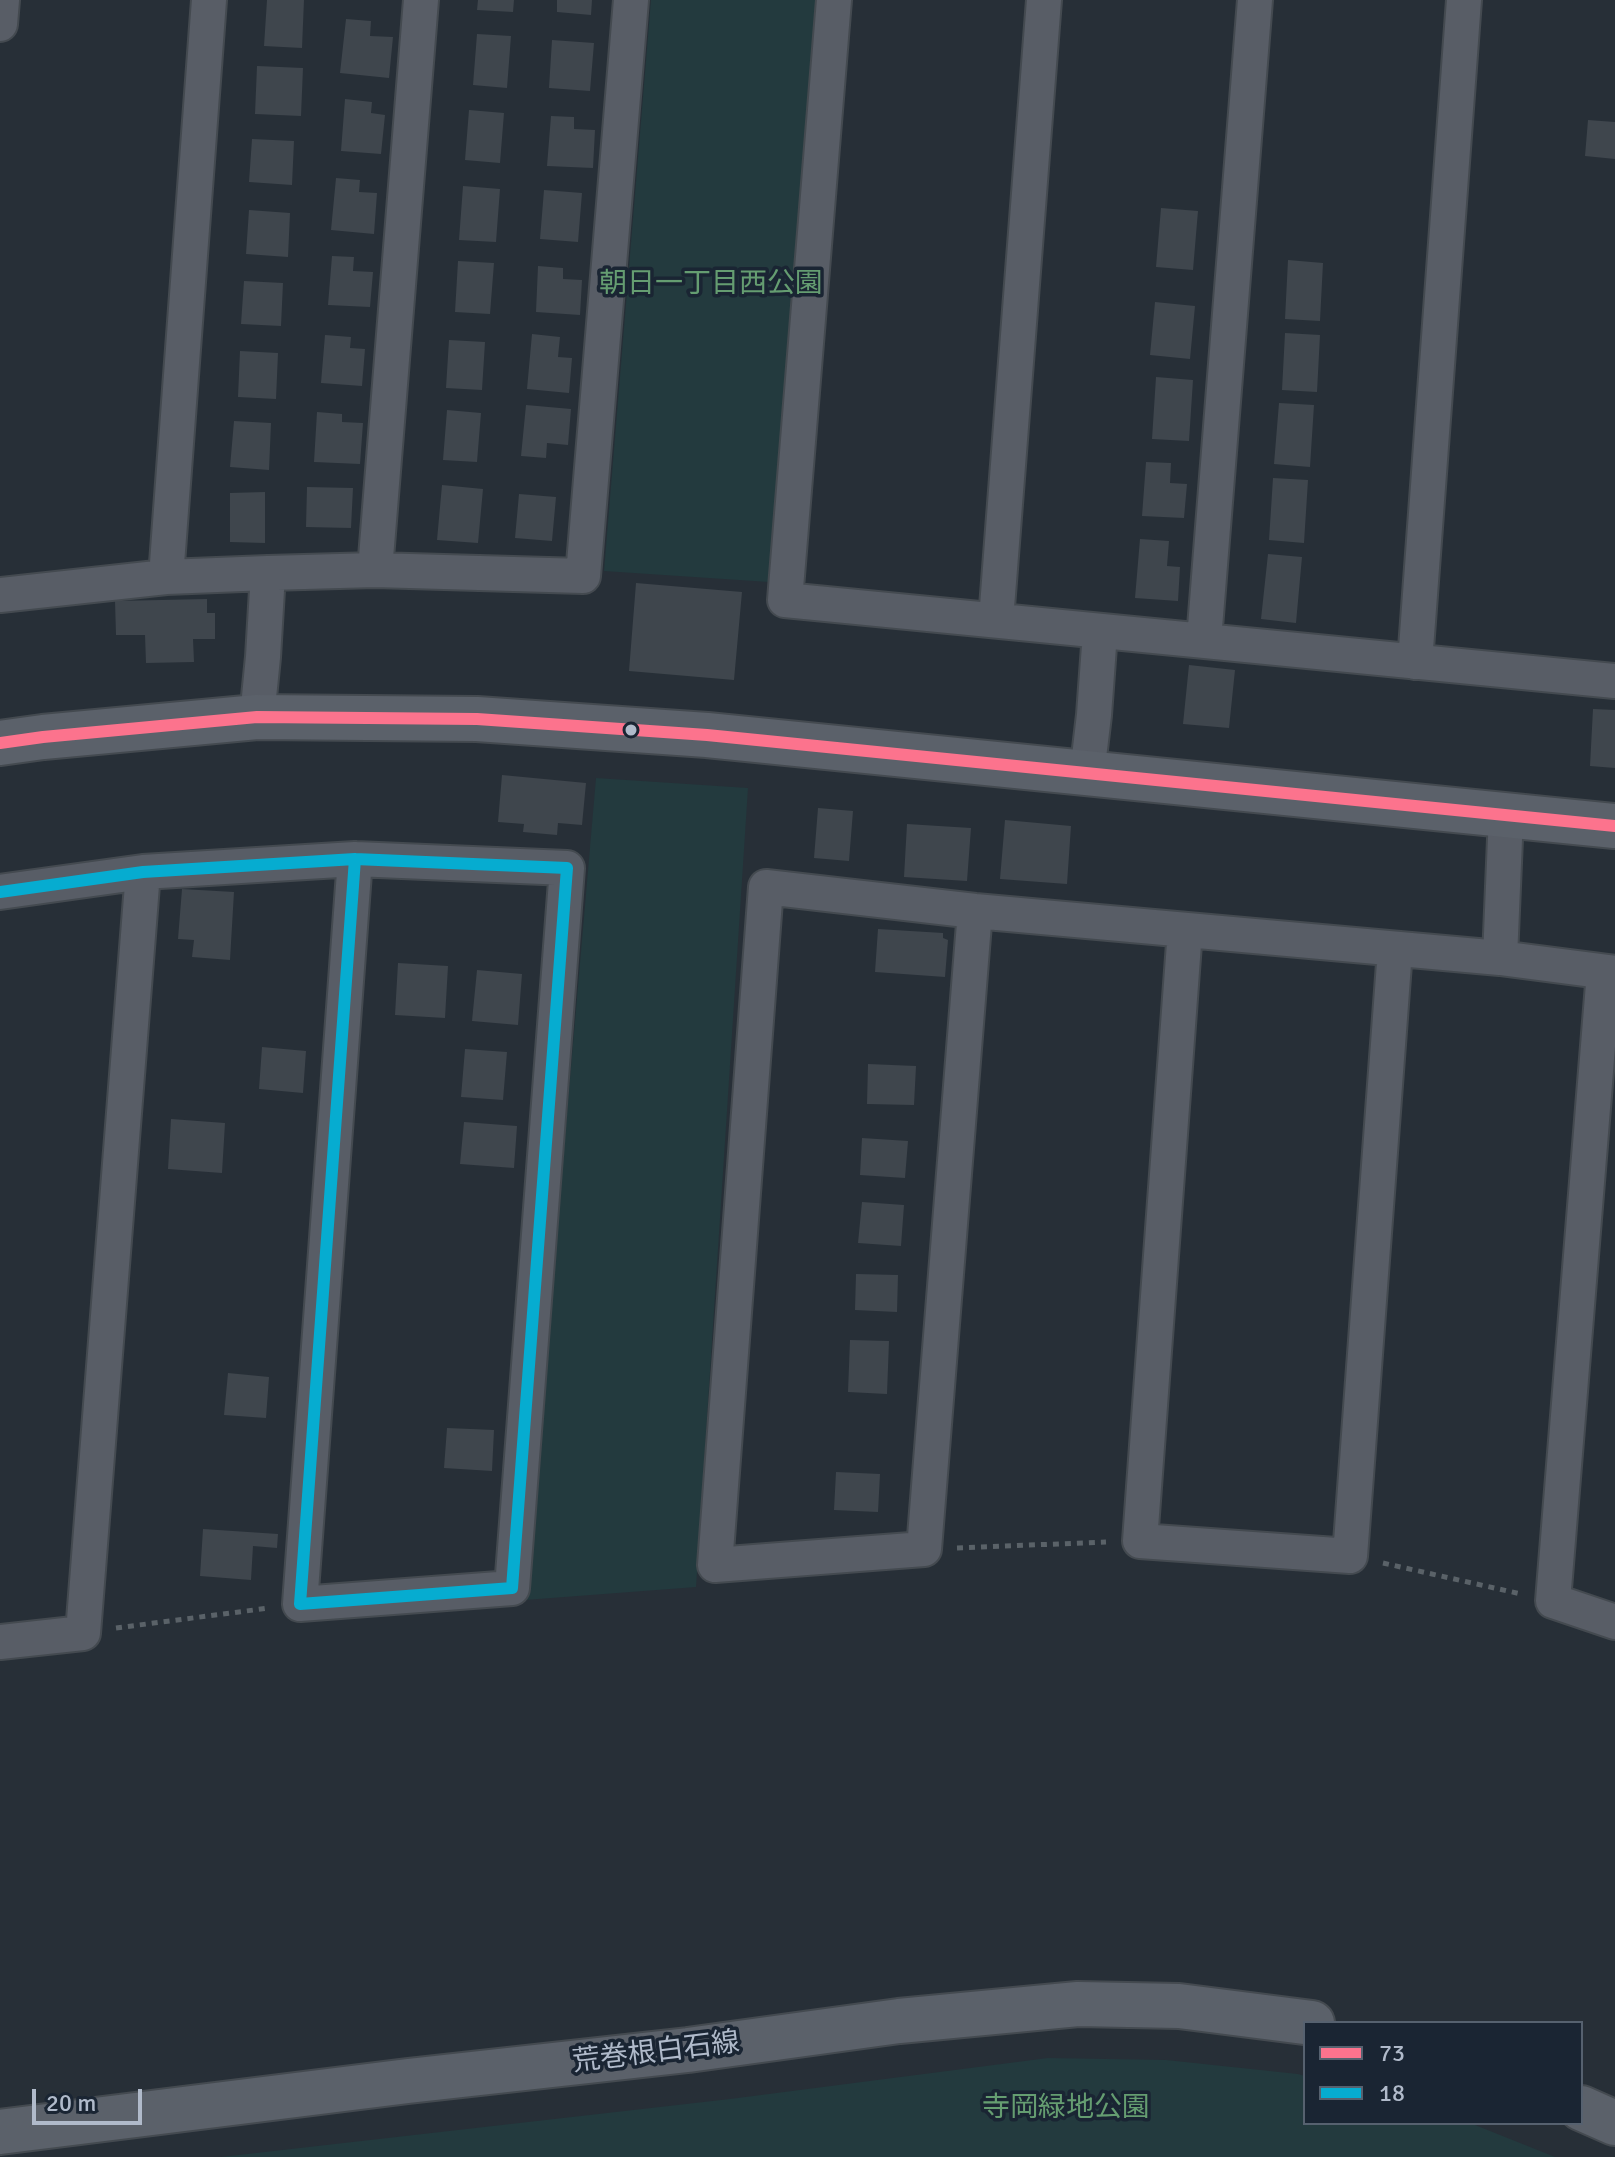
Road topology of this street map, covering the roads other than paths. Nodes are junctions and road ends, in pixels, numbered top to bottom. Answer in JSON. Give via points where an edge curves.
{"nodes":[{"id":1,"x":2,"y":0,"type":"edge"},
{"id":2,"x":209,"y":0,"type":"edge"},
{"id":3,"x":421,"y":0,"type":"edge"},
{"id":4,"x":631,"y":0,"type":"edge"},
{"id":5,"x":834,"y":0,"type":"edge"},
{"id":6,"x":1044,"y":0,"type":"edge"},
{"id":7,"x":1255,"y":0,"type":"edge"},
{"id":8,"x":1464,"y":0,"type":"edge"},
{"id":9,"x":0,"y":24,"type":"edge"},
{"id":10,"x":375,"y":570,"type":"junction"},
{"id":11,"x":268,"y":573,"type":"junction"},
{"id":12,"x":166,"y":577,"type":"junction"},
{"id":13,"x":0,"y":595,"type":"edge"},
{"id":14,"x":996,"y":620,"type":"junction"},
{"id":15,"x":1100,"y":632,"type":"junction"},
{"id":16,"x":1204,"y":640,"type":"junction"},
{"id":17,"x":1415,"y":662,"type":"junction"},
{"id":18,"x":1615,"y":681,"type":"edge"},
{"id":19,"x":257,"y":717,"type":"junction"},
{"id":20,"x":0,"y":743,"type":"edge"},
{"id":21,"x":1087,"y":774,"type":"junction"},
{"id":22,"x":1506,"y":815,"type":"junction"},
{"id":23,"x":1615,"y":826,"type":"edge"},
{"id":24,"x":355,"y":859,"type":"junction"},
{"id":25,"x":143,"y":872,"type":"junction"},
{"id":26,"x":0,"y":892,"type":"edge"},
{"id":27,"x":975,"y":911,"type":"junction"},
{"id":28,"x":1185,"y":930,"type":"junction"},
{"id":29,"x":1395,"y":950,"type":"junction"},
{"id":30,"x":1500,"y":958,"type":"junction"},
{"id":31,"x":1610,"y":973,"type":"edge"},
{"id":32,"x":1615,"y":1622,"type":"edge"},
{"id":33,"x":0,"y":1642,"type":"edge"},
{"id":34,"x":1303,"y":2022,"type":"edge"},
{"id":35,"x":1583,"y":2109,"type":"edge"},
{"id":36,"x":1615,"y":2123,"type":"edge"},
{"id":37,"x":0,"y":2132,"type":"edge"}],
"edges":[{"from":1,"to":9,"type":"street"},
{"from":2,"to":12,"type":"street"},
{"from":3,"to":10,"type":"street"},
{"from":4,"to":10,"type":"street","via":[[583,576]]},
{"from":5,"to":14,"type":"street","via":[[785,600]]},
{"from":6,"to":14,"type":"street"},
{"from":7,"to":16,"type":"street"},
{"from":8,"to":17,"type":"street"},
{"from":10,"to":11,"type":"street"},
{"from":11,"to":12,"type":"street"},
{"from":11,"to":19,"type":"street"},
{"from":12,"to":13,"type":"street"},
{"from":14,"to":15,"type":"street"},
{"from":15,"to":16,"type":"street"},
{"from":15,"to":21,"type":"street"},
{"from":16,"to":17,"type":"street"},
{"from":17,"to":18,"type":"street"},
{"from":19,"to":20,"type":"street"},
{"from":19,"to":21,"type":"street","via":[[492,720],[707,735]]},
{"from":21,"to":22,"type":"street"},
{"from":22,"to":23,"type":"street"},
{"from":22,"to":30,"type":"street"},
{"from":24,"to":24,"type":"street","via":[[567,868],[512,1588],[300,1604]]},
{"from":24,"to":25,"type":"street"},
{"from":25,"to":26,"type":"street"},
{"from":25,"to":33,"type":"street","via":[[83,1633]]},
{"from":27,"to":27,"type":"street","via":[[766,887],[715,1565],[924,1549]]},
{"from":27,"to":28,"type":"street"},
{"from":28,"to":29,"type":"street"},
{"from":28,"to":29,"type":"street","via":[[1140,1541],[1350,1556]]},
{"from":29,"to":30,"type":"street"},
{"from":30,"to":31,"type":"street"},
{"from":31,"to":32,"type":"street","via":[[1553,1601]]},
{"from":34,"to":37,"type":"street","name":"荒巻根白石線","via":[[1179,2006],[1078,2004],[899,2021]]},
{"from":35,"to":36,"type":"street"}]}
